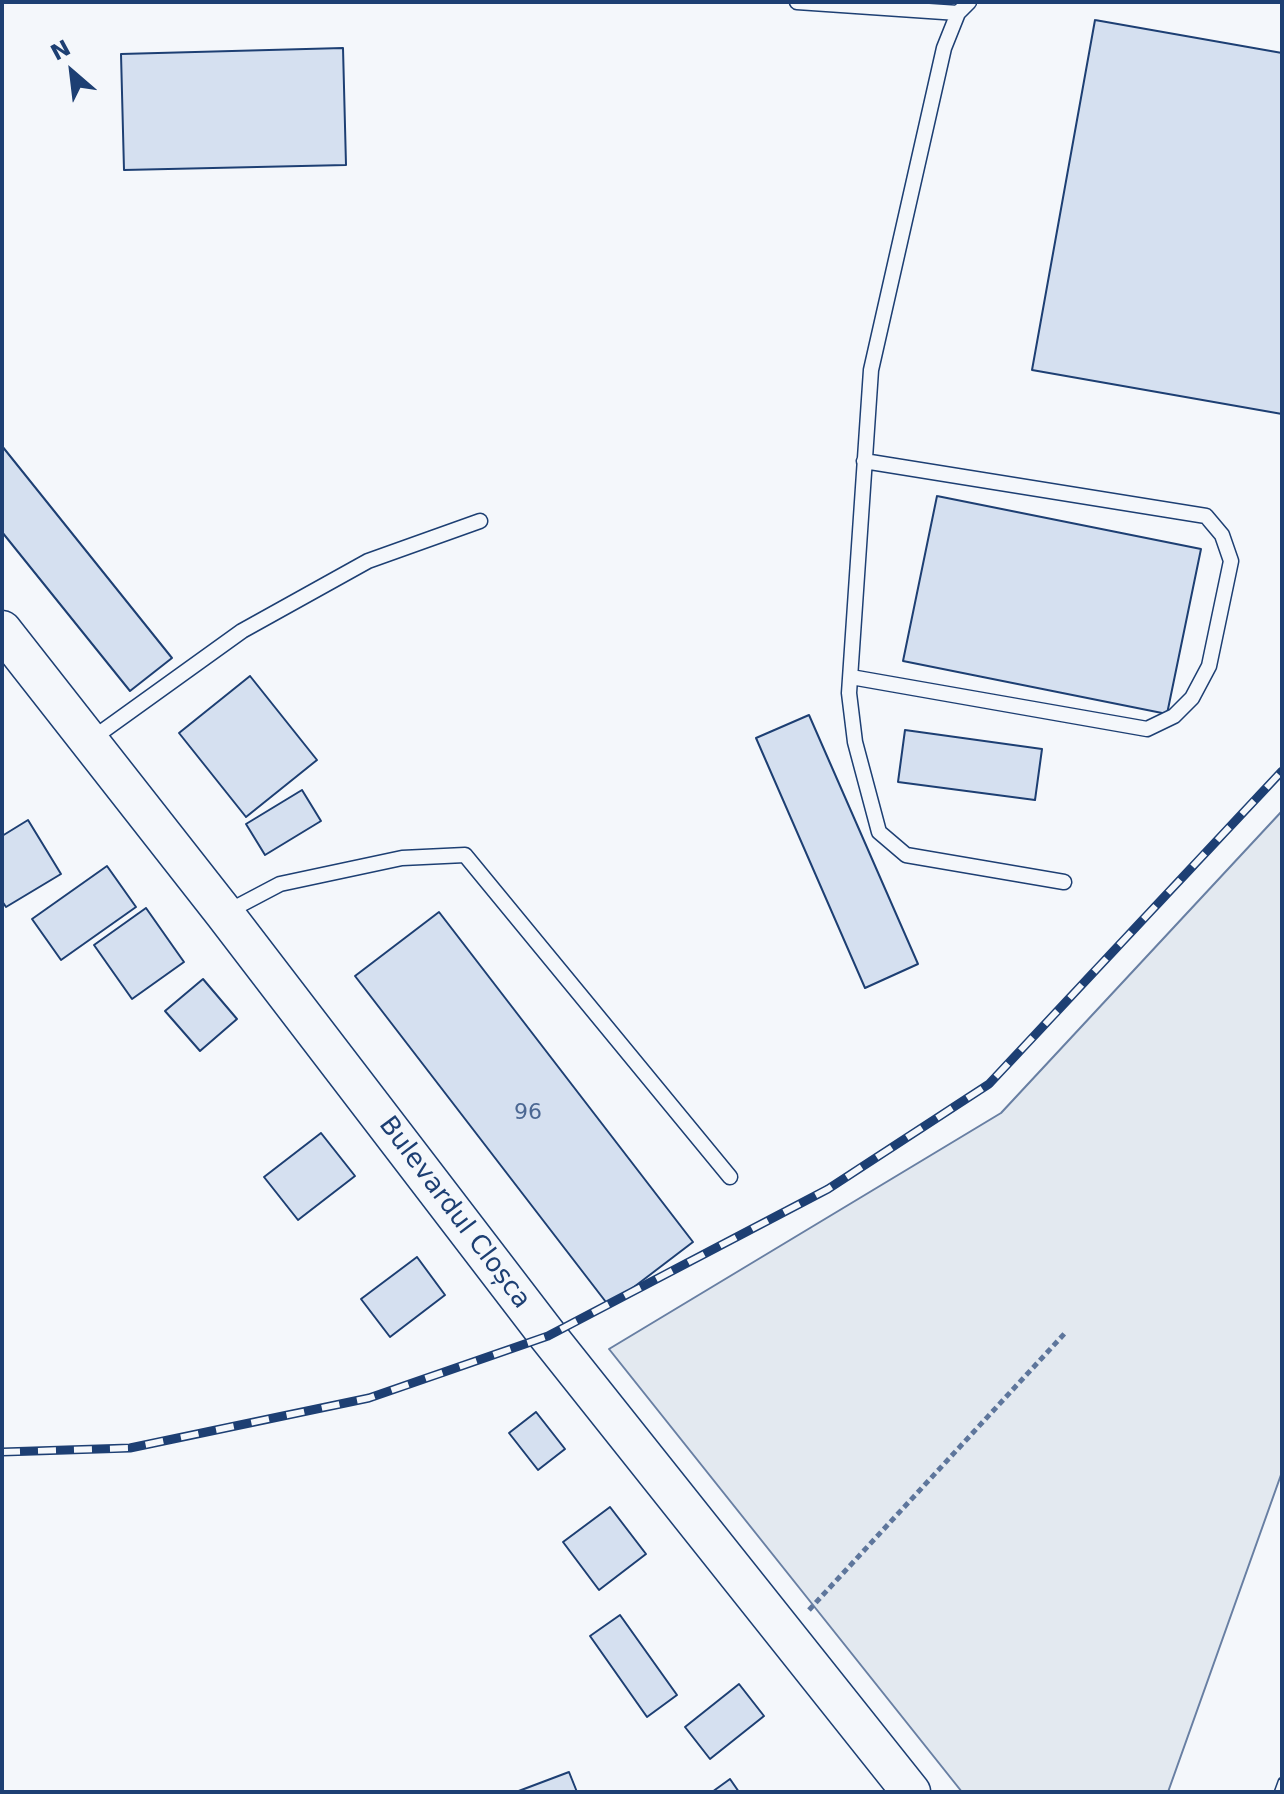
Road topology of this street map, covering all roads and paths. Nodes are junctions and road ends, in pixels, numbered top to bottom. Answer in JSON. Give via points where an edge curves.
{"nodes":[{"id":1,"x":797,"y":2,"type":"edge"},
{"id":2,"x":969,"y":2,"type":"edge"},
{"id":3,"x":958,"y":13,"type":"junction"},
{"id":4,"x":864,"y":461,"type":"junction"},
{"id":5,"x":480,"y":521,"type":"dead end"},
{"id":6,"x":2,"y":630,"type":"edge"},
{"id":7,"x":851,"y":677,"type":"junction"},
{"id":8,"x":88,"y":742,"type":"junction"},
{"id":9,"x":1064,"y":882,"type":"dead end"},
{"id":10,"x":224,"y":913,"type":"junction"},
{"id":11,"x":730,"y":1177,"type":"dead end"},
{"id":12,"x":1066,"y":1332,"type":"dead end"},
{"id":13,"x":834,"y":1584,"type":"dead end"},
{"id":14,"x":911,"y":1792,"type":"edge"}],
"edges":[{"from":1,"to":3,"type":"lane"},
{"from":2,"to":3,"type":"lane"},
{"from":3,"to":4,"type":"lane","via":[[944,48],[871,370]]},
{"from":4,"to":7,"type":"lane"},
{"from":4,"to":7,"type":"lane","via":[[1206,516],[1222,535],[1231,561],[1209,666],[1192,698],[1174,716],[1147,729]]},
{"from":5,"to":8,"type":"lane","via":[[368,561],[242,631]]},
{"from":6,"to":8,"type":"main road","name":"Bulevardul Cloșca"},
{"from":7,"to":9,"type":"lane","via":[[855,742],[879,832],[906,855]]},
{"from":8,"to":10,"type":"main road","name":"Bulevardul Cloșca"},
{"from":10,"to":11,"type":"lane","via":[[280,884],[402,858],[465,855]]},
{"from":10,"to":14,"type":"main road","name":"Bulevardul Cloșca","via":[[558,1348]]},
{"from":12,"to":13,"type":"path"}]}
